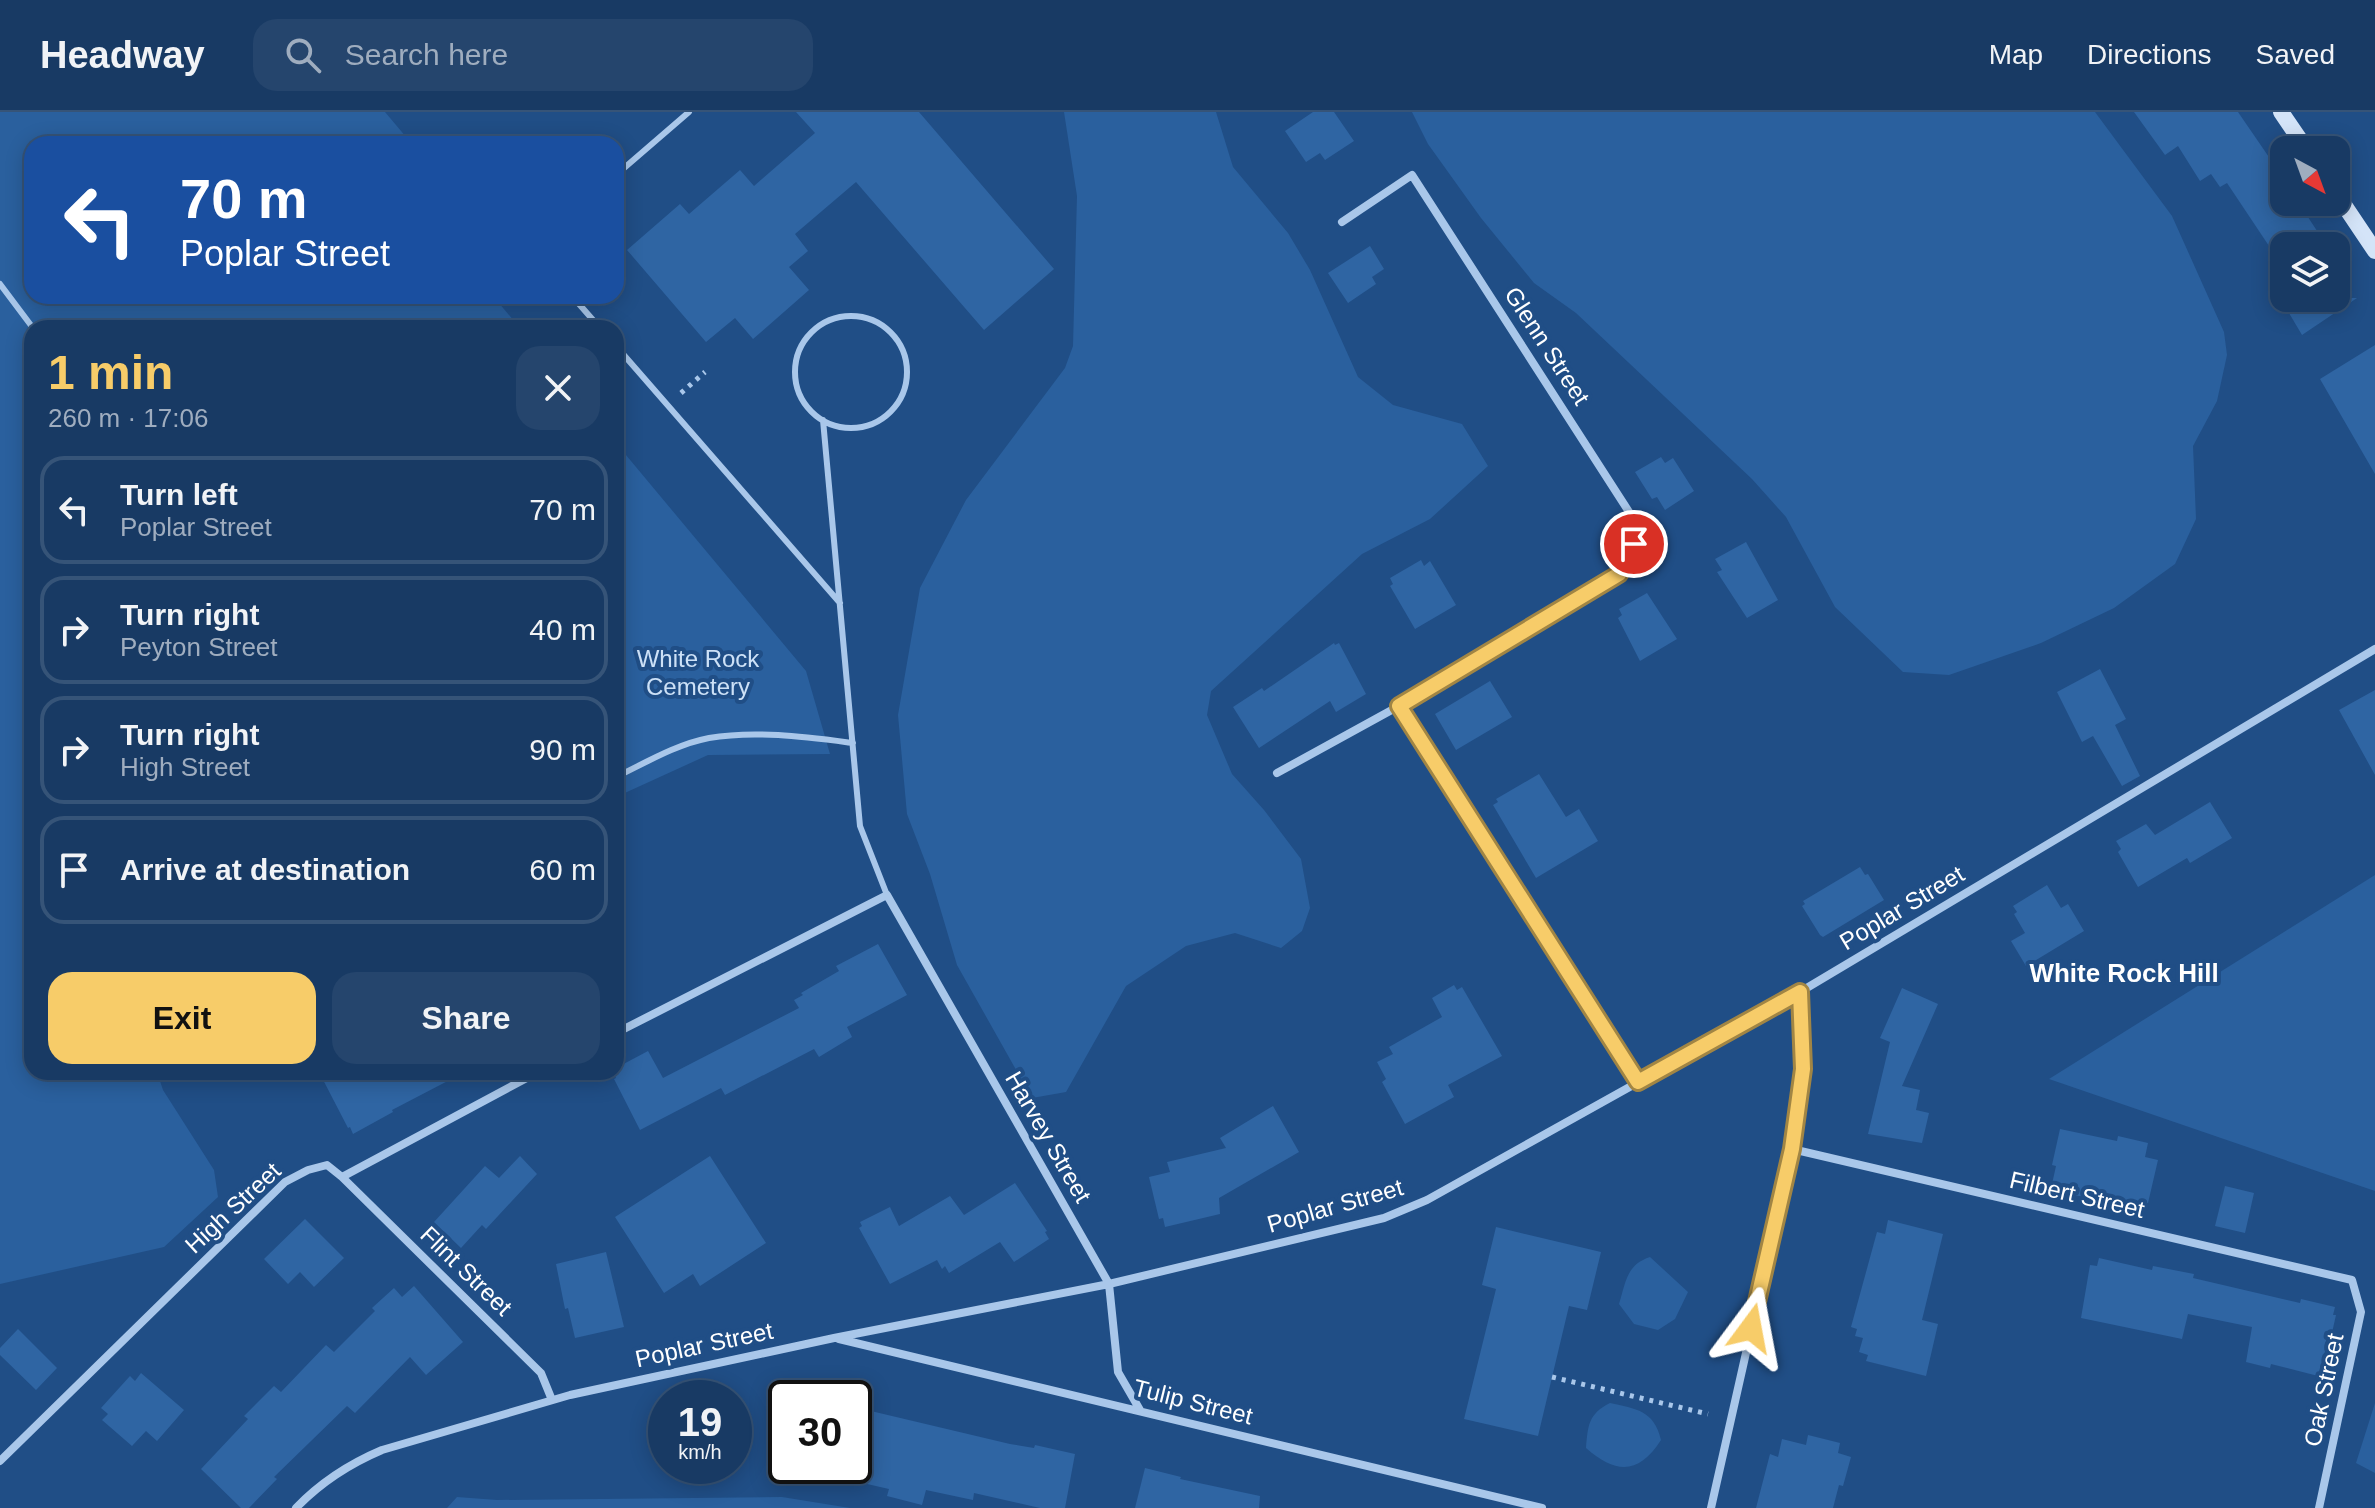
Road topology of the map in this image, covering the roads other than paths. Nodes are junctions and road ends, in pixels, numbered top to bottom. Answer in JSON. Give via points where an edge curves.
{"nodes":[{"id":1,"x":689,"y":112,"type":"edge"},
{"id":2,"x":2281,"y":112,"type":"edge"},
{"id":3,"x":2297,"y":136,"type":"edge"},
{"id":4,"x":624,"y":168,"type":"edge"},
{"id":5,"x":2350,"y":214,"type":"edge"},
{"id":6,"x":1342,"y":222,"type":"dead end"},
{"id":7,"x":2375,"y":251,"type":"edge"},
{"id":8,"x":0,"y":284,"type":"edge"},
{"id":9,"x":579,"y":304,"type":"edge"},
{"id":10,"x":27,"y":320,"type":"edge"},
{"id":11,"x":593,"y":320,"type":"edge"},
{"id":12,"x":624,"y":355,"type":"edge"},
{"id":13,"x":823,"y":420,"type":"junction"},
{"id":14,"x":840,"y":603,"type":"junction"},
{"id":15,"x":2375,"y":649,"type":"edge"},
{"id":16,"x":1399,"y":706,"type":"junction"},
{"id":17,"x":853,"y":743,"type":"junction"},
{"id":18,"x":624,"y":773,"type":"edge"},
{"id":19,"x":1277,"y":773,"type":"dead end"},
{"id":20,"x":887,"y":895,"type":"junction"},
{"id":21,"x":1800,"y":992,"type":"junction"},
{"id":22,"x":624,"y":1029,"type":"edge"},
{"id":23,"x":522,"y":1080,"type":"edge"},
{"id":24,"x":1638,"y":1082,"type":"junction"},
{"id":25,"x":1792,"y":1149,"type":"junction"},
{"id":26,"x":342,"y":1177,"type":"junction"},
{"id":27,"x":2352,"y":1280,"type":"joint"},
{"id":28,"x":1109,"y":1284,"type":"junction"},
{"id":29,"x":834,"y":1338,"type":"junction"},
{"id":30,"x":552,"y":1400,"type":"junction"},
{"id":31,"x":1140,"y":1410,"type":"junction"},
{"id":32,"x":0,"y":1461,"type":"edge"},
{"id":33,"x":296,"y":1508,"type":"edge"},
{"id":34,"x":1542,"y":1508,"type":"edge"},
{"id":35,"x":1711,"y":1508,"type":"edge"},
{"id":36,"x":2319,"y":1508,"type":"edge"}],
"edges":[{"from":1,"to":4,"type":"lane"},
{"from":2,"to":3,"type":"main road"},
{"from":5,"to":7,"type":"main road"},
{"from":6,"to":16,"type":"street","name":"Glenn Street","via":[[1412,175],[1631,515],[1634,544],[1619,574]]},
{"from":8,"to":10,"type":"lane"},
{"from":9,"to":11,"type":"lane"},
{"from":12,"to":14,"type":"lane"},
{"from":13,"to":13,"type":"lane","via":[[840,427],[866,425],[889,413],[901,399],[907,364],[892,333],[877,322],[859,316],[822,324],[798,354],[798,391]]},
{"from":13,"to":14,"type":"lane"},
{"from":14,"to":17,"type":"lane"},
{"from":15,"to":21,"type":"street","name":"Poplar Street"},
{"from":16,"to":19,"type":"street"},
{"from":16,"to":24,"type":"street"},
{"from":17,"to":18,"type":"lane","via":[[751,735],[706,739]]},
{"from":17,"to":20,"type":"lane","via":[[860,826]]},
{"from":20,"to":22,"type":"street"},
{"from":20,"to":28,"type":"street","name":"Harvey Street"},
{"from":21,"to":24,"type":"street","name":"Poplar Street"},
{"from":21,"to":25,"type":"street","via":[[1803,1069]]},
{"from":23,"to":26,"type":"street"},
{"from":24,"to":28,"type":"street","name":"Poplar Street","via":[[1427,1200],[1384,1218]]},
{"from":25,"to":27,"type":"street","name":"Filbert Street"},
{"from":25,"to":35,"type":"street"},
{"from":26,"to":30,"type":"street","name":"Flint Street","via":[[541,1373]]},
{"from":26,"to":32,"type":"street","name":"High Street","via":[[327,1165],[285,1182]]},
{"from":27,"to":36,"type":"street","name":"Oak Street","via":[[2361,1312]]},
{"from":28,"to":29,"type":"street","name":"Poplar Street"},
{"from":28,"to":31,"type":"street","name":"Harvey Street","via":[[1118,1372]]},
{"from":29,"to":30,"type":"street","name":"Poplar Street"},
{"from":29,"to":31,"type":"street","name":"Tulip Street"},
{"from":30,"to":33,"type":"street","name":"Poplar Street","via":[[382,1450],[315,1488]]},
{"from":31,"to":34,"type":"street","name":"Tulip Street"}]}
